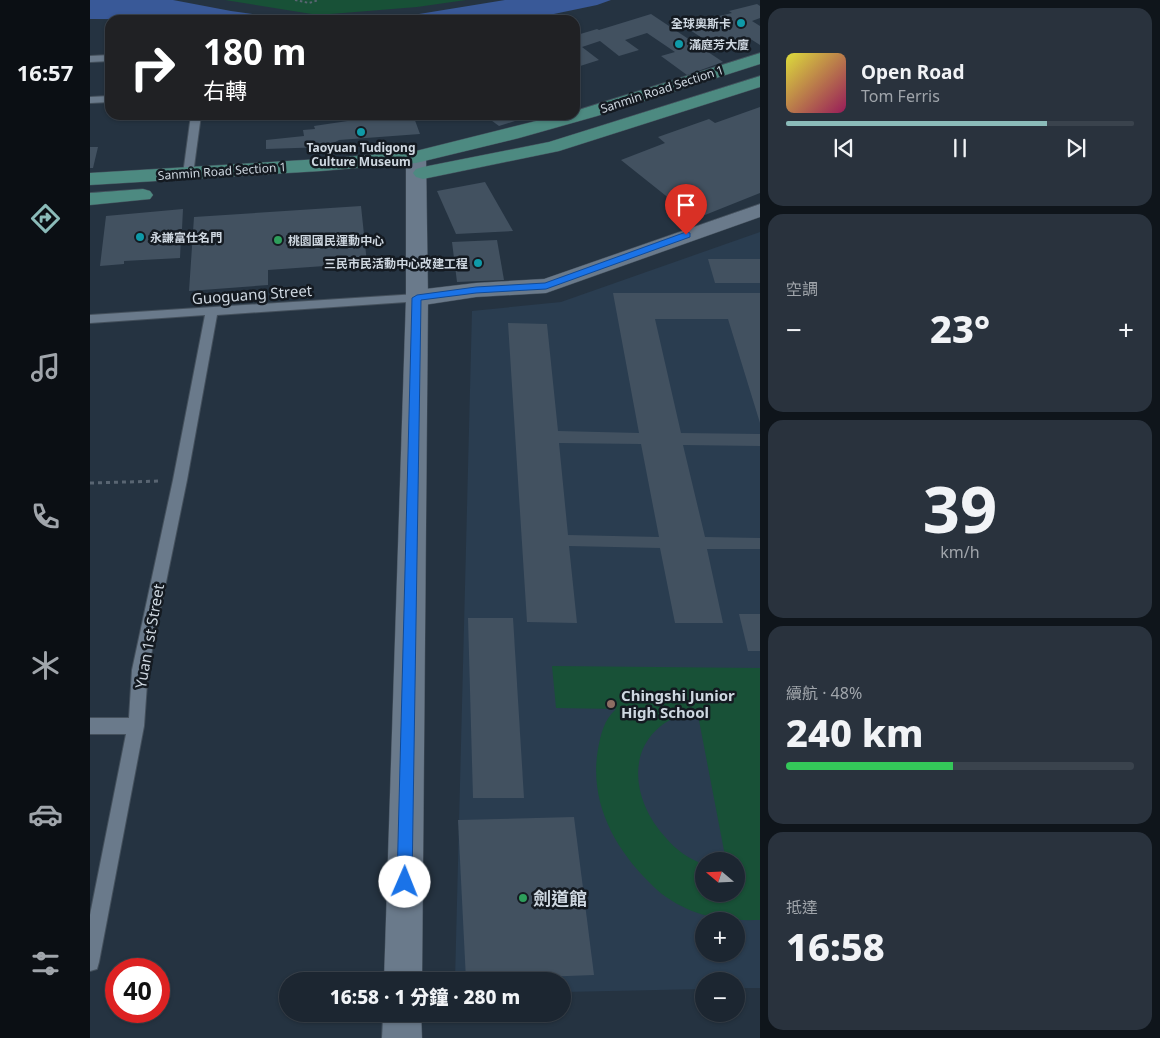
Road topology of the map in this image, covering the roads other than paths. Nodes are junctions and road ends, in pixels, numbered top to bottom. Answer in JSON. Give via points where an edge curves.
{"nodes":[{"id":1,"x":105,"y":58,"type":"edge"},
{"id":2,"x":760,"y":58,"type":"edge"},
{"id":3,"x":90,"y":59,"type":"edge"},
{"id":4,"x":736,"y":66,"type":"junction"},
{"id":5,"x":758,"y":82,"type":"edge"},
{"id":6,"x":105,"y":99,"type":"edge"},
{"id":7,"x":90,"y":100,"type":"edge"},
{"id":8,"x":580,"y":115,"type":"edge"},
{"id":9,"x":195,"y":120,"type":"edge"},
{"id":10,"x":562,"y":120,"type":"edge"},
{"id":11,"x":417,"y":166,"type":"junction"},
{"id":12,"x":188,"y":174,"type":"junction"},
{"id":13,"x":90,"y":179,"type":"edge"},
{"id":14,"x":90,"y":198,"type":"edge"},
{"id":15,"x":760,"y":210,"type":"edge"},
{"id":16,"x":417,"y":298,"type":"junction"},
{"id":17,"x":212,"y":312,"type":"junction"},
{"id":18,"x":90,"y":319,"type":"edge"},
{"id":19,"x":90,"y":726,"type":"edge"},
{"id":20,"x":136,"y":726,"type":"junction"},
{"id":21,"x":90,"y":962,"type":"edge"},
{"id":22,"x":403,"y":972,"type":"edge"},
{"id":23,"x":402,"y":1022,"type":"edge"},
{"id":24,"x":402,"y":1038,"type":"edge"}],
"edges":[{"from":1,"to":3,"type":"lane"},
{"from":2,"to":4,"type":"main road","name":"Sanmin Road Section 1"},
{"from":4,"to":5,"type":"main road"},
{"from":4,"to":8,"type":"main road","name":"Sanmin Road Section 1"},
{"from":5,"to":11,"type":"main road","name":"Sanmin Road Section 1","via":[[552,147]]},
{"from":6,"to":7,"type":"lane"},
{"from":9,"to":12,"type":"lane"},
{"from":10,"to":11,"type":"main road","name":"Sanmin Road Section 1"},
{"from":11,"to":12,"type":"main road","name":"Sanmin Road Section 1"},
{"from":11,"to":14,"type":"main road","name":"Sanmin Road Section 1","via":[[169,193]]},
{"from":11,"to":16,"type":"street"},
{"from":12,"to":13,"type":"main road","name":"Sanmin Road Section 1"},
{"from":15,"to":16,"type":"street","via":[[546,286],[476,290]]},
{"from":16,"to":17,"type":"lane","name":"Guoguang Street"},
{"from":16,"to":22,"type":"street"},
{"from":17,"to":18,"type":"lane","name":"Guoguang Street"},
{"from":17,"to":20,"type":"lane","name":"Yuan 1st Street","via":[[140,670]]},
{"from":19,"to":20,"type":"lane"},
{"from":20,"to":21,"type":"lane","name":"Yuan 1st Street"},
{"from":23,"to":24,"type":"street"}]}
